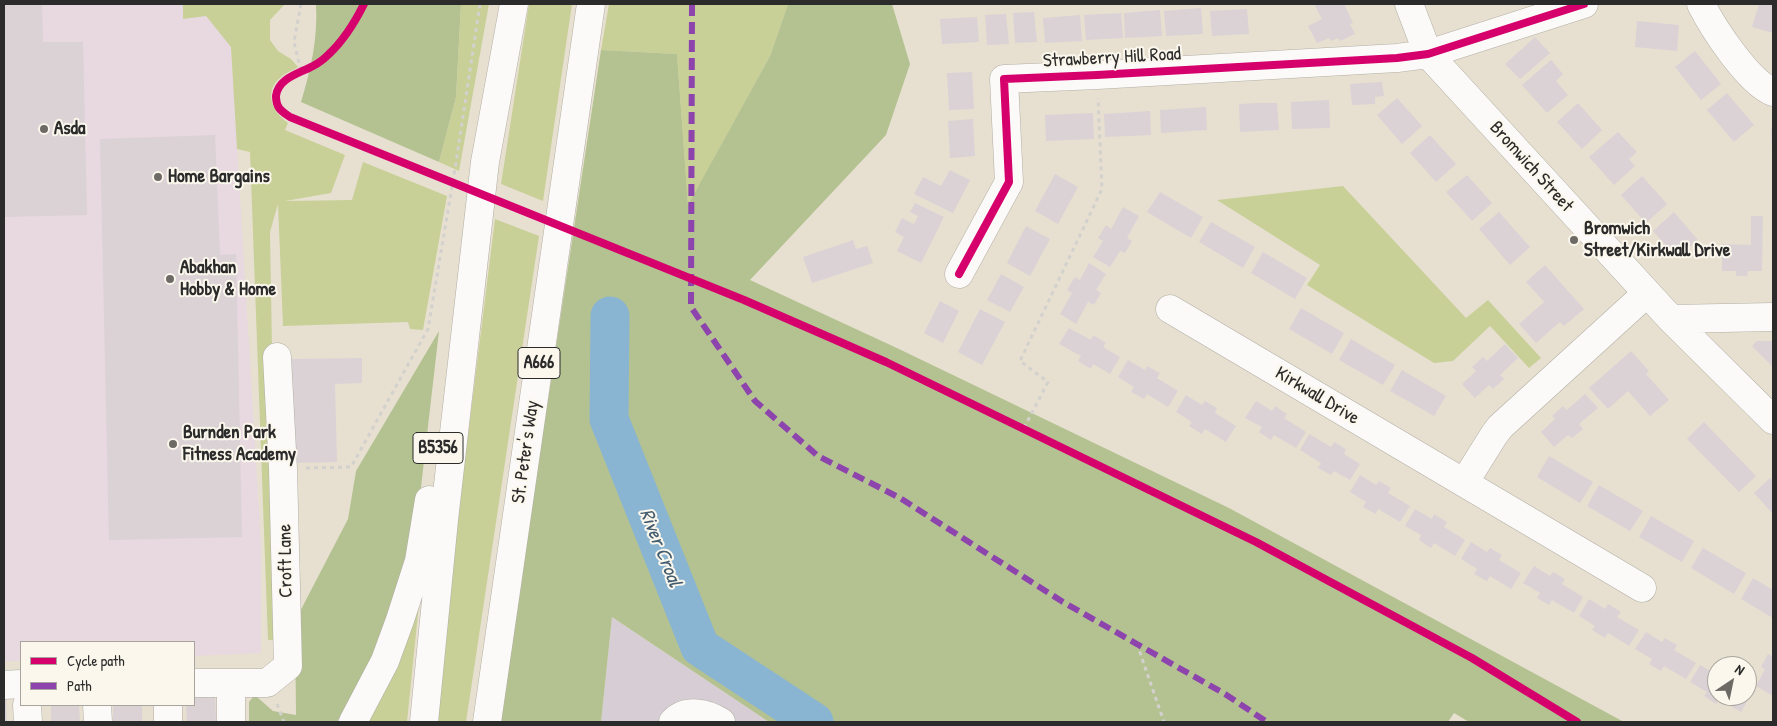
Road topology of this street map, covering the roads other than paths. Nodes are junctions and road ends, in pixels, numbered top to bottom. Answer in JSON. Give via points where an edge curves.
{"nodes":[{"id":1,"x":514,"y":4,"type":"edge"},
{"id":2,"x":591,"y":4,"type":"edge"},
{"id":3,"x":1408,"y":4,"type":"edge"},
{"id":4,"x":1584,"y":4,"type":"edge"},
{"id":5,"x":1701,"y":4,"type":"edge"},
{"id":6,"x":1428,"y":54,"type":"junction"},
{"id":7,"x":1773,"y":92,"type":"edge"},
{"id":8,"x":485,"y":162,"type":"junction"},
{"id":9,"x":959,"y":274,"type":"dead end"},
{"id":10,"x":1647,"y":294,"type":"junction"},
{"id":11,"x":1170,"y":309,"type":"dead end"},
{"id":12,"x":1773,"y":317,"type":"edge"},
{"id":13,"x":1671,"y":319,"type":"junction"},
{"id":14,"x":278,"y":357,"type":"dead end"},
{"id":15,"x":1773,"y":420,"type":"edge"},
{"id":16,"x":1464,"y":483,"type":"junction"},
{"id":17,"x":1642,"y":588,"type":"dead end"},
{"id":18,"x":195,"y":683,"type":"edge"},
{"id":19,"x":231,"y":683,"type":"junction"},
{"id":20,"x":4,"y":684,"type":"edge"},
{"id":21,"x":20,"y":684,"type":"edge"},
{"id":22,"x":27,"y":706,"type":"edge"},
{"id":23,"x":97,"y":706,"type":"edge"},
{"id":24,"x":168,"y":706,"type":"edge"},
{"id":25,"x":28,"y":722,"type":"edge"},
{"id":26,"x":98,"y":722,"type":"edge"},
{"id":27,"x":168,"y":722,"type":"edge"},
{"id":28,"x":231,"y":722,"type":"edge"},
{"id":29,"x":354,"y":722,"type":"edge"},
{"id":30,"x":424,"y":722,"type":"edge"},
{"id":31,"x":487,"y":722,"type":"edge"},
{"id":32,"x":673,"y":722,"type":"edge"},
{"id":33,"x":721,"y":722,"type":"edge"}],
"edges":[{"from":1,"to":8,"type":"main road"},
{"from":2,"to":31,"type":"main road","name":"St. Peter's Way","number":"A666"},
{"from":3,"to":6,"type":"main road","name":"Bromwich Street"},
{"from":4,"to":6,"type":"main road","name":"Strawberry Hill Road"},
{"from":5,"to":7,"type":"main road","via":[[1722,39],[1756,81]]},
{"from":6,"to":9,"type":"main road","name":"Strawberry Hill Road","via":[[1004,79],[1009,182]]},
{"from":6,"to":10,"type":"main road","name":"Bromwich Street"},
{"from":8,"to":29,"type":"main road","number":"B5356","via":[[419,561],[385,661]]},
{"from":8,"to":30,"type":"main road"},
{"from":10,"to":13,"type":"main road","name":"Bromwich Street"},
{"from":10,"to":16,"type":"main road","via":[[1500,427]]},
{"from":11,"to":16,"type":"main road","name":"Kirkwall Drive"},
{"from":12,"to":13,"type":"main road"},
{"from":13,"to":15,"type":"main road","name":"Bromwich Street"},
{"from":14,"to":19,"type":"main road","name":"Croft Lane","via":[[288,666],[267,683]]},
{"from":16,"to":17,"type":"main road","name":"Kirkwall Drive"},
{"from":18,"to":19,"type":"main road","name":"Croft Lane"},
{"from":19,"to":28,"type":"main road"},
{"from":20,"to":21,"type":"main road"},
{"from":22,"to":25,"type":"main road"},
{"from":23,"to":26,"type":"main road"},
{"from":24,"to":27,"type":"main road"},
{"from":32,"to":33,"type":"main road","via":[[691,713],[713,716]]}]}
